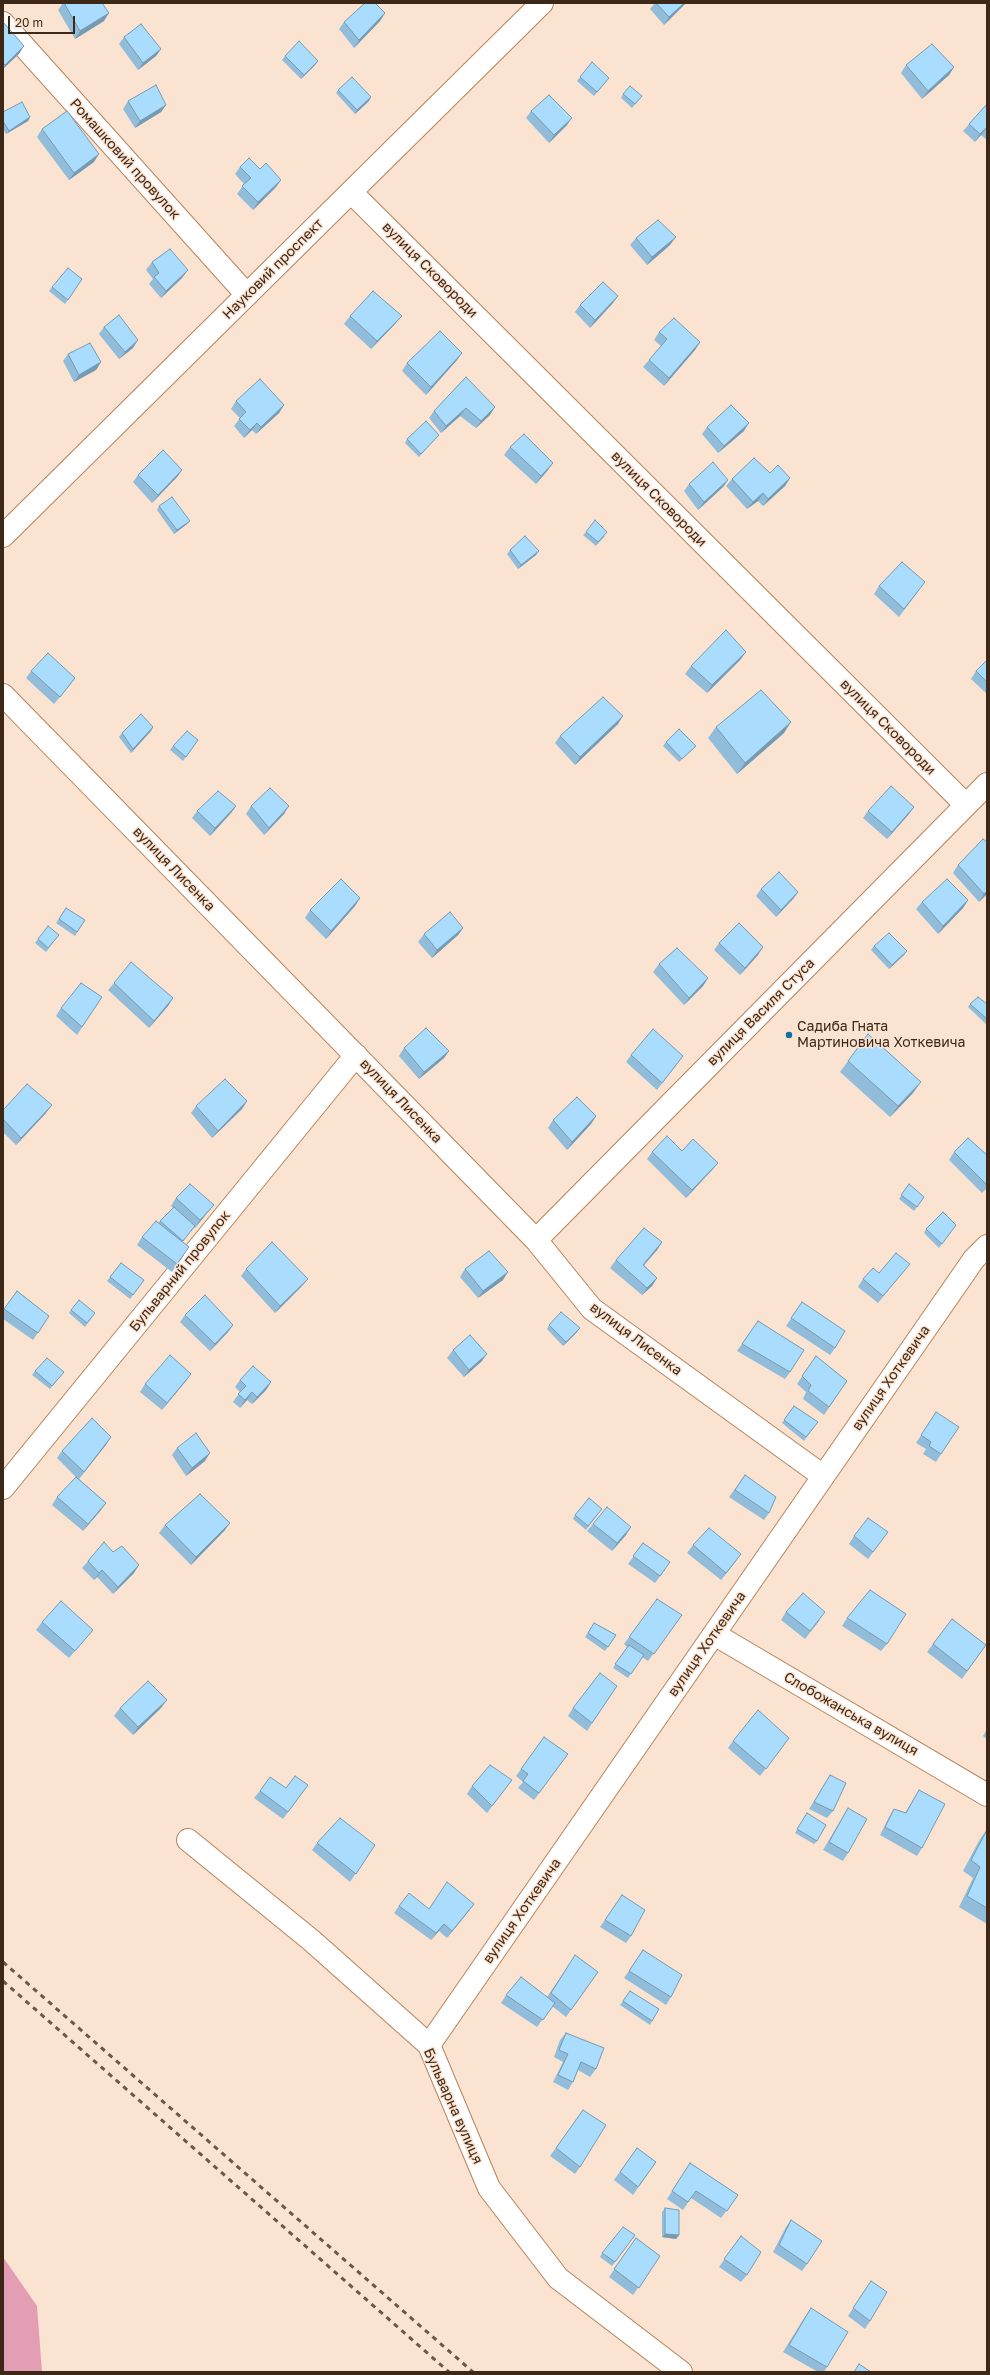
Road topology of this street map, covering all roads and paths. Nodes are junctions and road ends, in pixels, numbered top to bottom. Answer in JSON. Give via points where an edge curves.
{"nodes":[{"id":1,"x":542,"y":3,"type":"edge"},
{"id":2,"x":3,"y":23,"type":"edge"},
{"id":3,"x":352,"y":192,"type":"junction"},
{"id":4,"x":247,"y":295,"type":"junction"},
{"id":5,"x":3,"y":536,"type":"edge"},
{"id":6,"x":3,"y":695,"type":"edge"},
{"id":7,"x":987,"y":784,"type":"edge"},
{"id":8,"x":966,"y":805,"type":"junction"},
{"id":9,"x":356,"y":1055,"type":"junction"},
{"id":10,"x":536,"y":1240,"type":"junction"},
{"id":11,"x":987,"y":1246,"type":"edge"},
{"id":12,"x":823,"y":1476,"type":"junction"},
{"id":13,"x":3,"y":1488,"type":"edge"},
{"id":14,"x":714,"y":1634,"type":"junction"},
{"id":15,"x":987,"y":1795,"type":"edge"},
{"id":16,"x":188,"y":1840,"type":"dead end"},
{"id":17,"x":429,"y":2045,"type":"junction"},
{"id":18,"x":681,"y":2372,"type":"edge"}],
"edges":[{"from":1,"to":3,"type":"street","name":"Науковий проспект"},
{"from":2,"to":4,"type":"street","name":"Ромашковий провулок"},
{"from":3,"to":4,"type":"street","name":"Науковий проспект"},
{"from":3,"to":8,"type":"street","name":"вулиця Сковороди"},
{"from":4,"to":5,"type":"street","name":"Науковий проспект"},
{"from":6,"to":9,"type":"street","name":"вулиця Лисенка"},
{"from":7,"to":8,"type":"street","name":"вулиця Василя Стуса"},
{"from":8,"to":10,"type":"street","name":"вулиця Василя Стуса"},
{"from":9,"to":10,"type":"street","name":"вулиця Лисенка"},
{"from":9,"to":13,"type":"street","name":"Бульварний провулок"},
{"from":10,"to":12,"type":"street","name":"вулиця Лисенка","via":[[592,1309]]},
{"from":11,"to":12,"type":"street","name":"вулиця Хоткевича","via":[[974,1259]]},
{"from":12,"to":14,"type":"street","name":"вулиця Хоткевича"},
{"from":14,"to":15,"type":"street","name":"Слобожанська вулиця"},
{"from":14,"to":17,"type":"street","name":"вулиця Хоткевича"},
{"from":16,"to":17,"type":"street","name":"Бульварна вулиця","via":[[311,1940]]},
{"from":17,"to":18,"type":"street","name":"Бульварна вулиця","via":[[489,2188],[558,2278]]}]}
